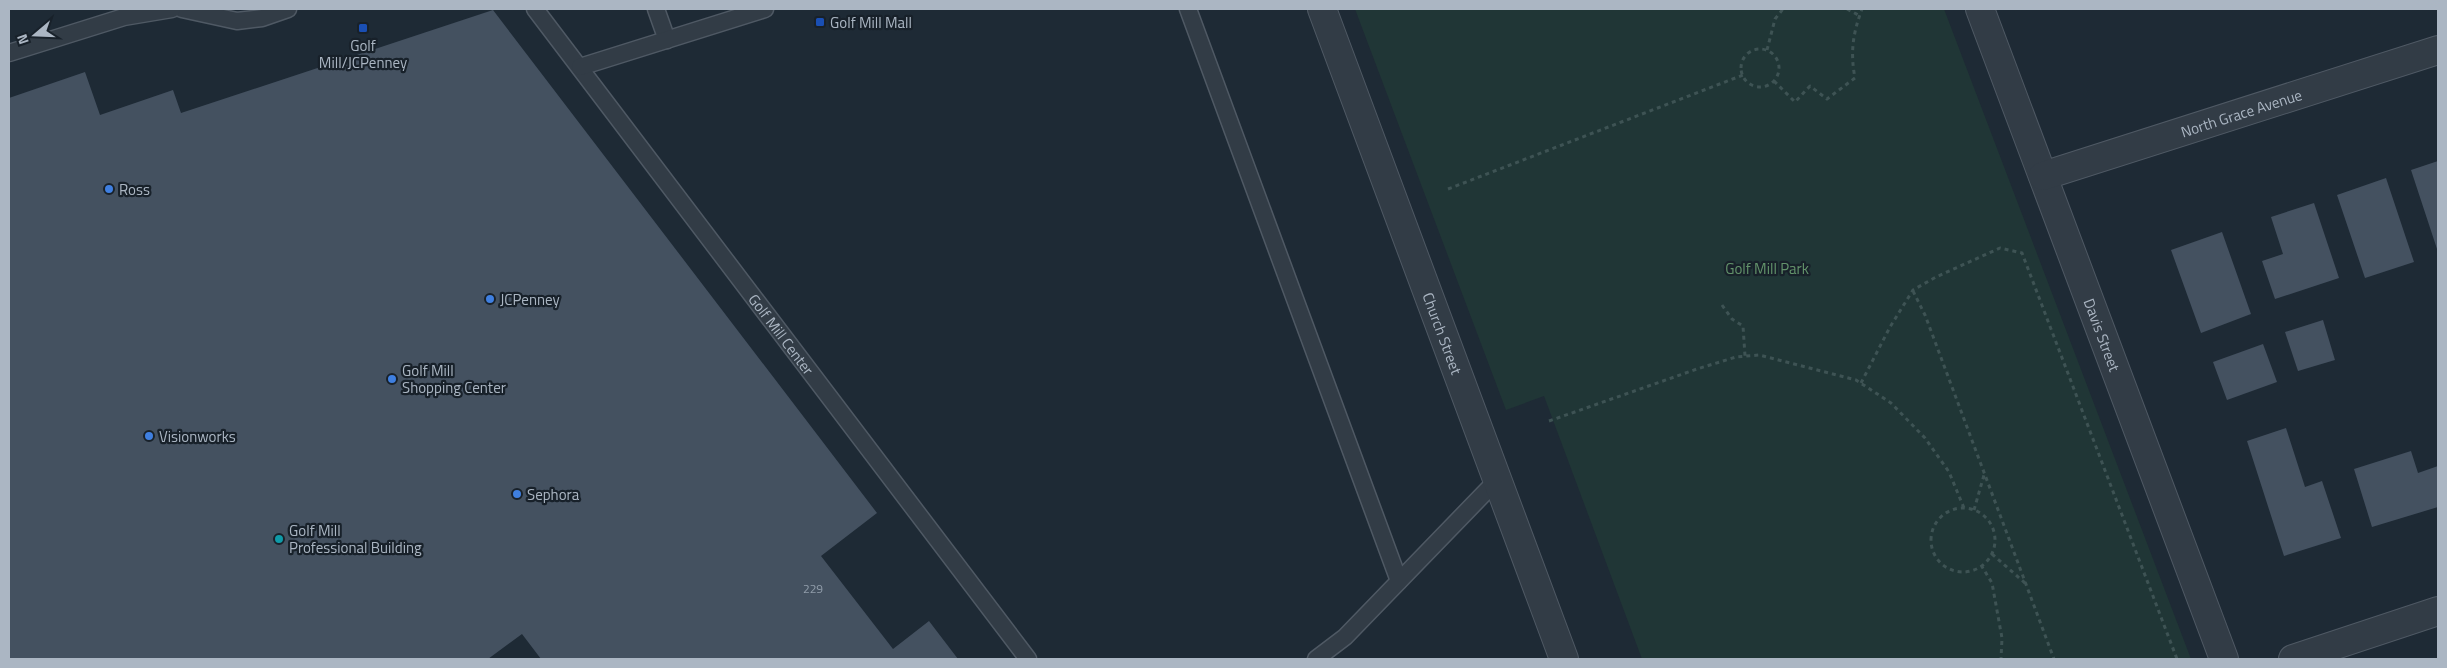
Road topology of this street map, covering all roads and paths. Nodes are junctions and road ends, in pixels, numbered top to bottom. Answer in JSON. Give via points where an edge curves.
{"nodes":[{"id":1,"x":172,"y":9,"type":"edge"},
{"id":2,"x":182,"y":9,"type":"edge"},
{"id":3,"x":288,"y":9,"type":"edge"},
{"id":4,"x":535,"y":9,"type":"edge"},
{"id":5,"x":656,"y":9,"type":"edge"},
{"id":6,"x":765,"y":9,"type":"edge"},
{"id":7,"x":1188,"y":9,"type":"edge"},
{"id":8,"x":1322,"y":9,"type":"edge"},
{"id":9,"x":1783,"y":9,"type":"edge"},
{"id":10,"x":1847,"y":9,"type":"edge"},
{"id":11,"x":1862,"y":9,"type":"edge"},
{"id":12,"x":1980,"y":9,"type":"edge"},
{"id":13,"x":1860,"y":16,"type":"junction"},
{"id":14,"x":667,"y":40,"type":"junction"},
{"id":15,"x":1767,"y":50,"type":"junction"},
{"id":16,"x":2438,"y":50,"type":"edge"},
{"id":17,"x":9,"y":53,"type":"edge"},
{"id":18,"x":580,"y":67,"type":"junction"},
{"id":19,"x":1743,"y":75,"type":"junction"},
{"id":20,"x":1774,"y":81,"type":"junction"},
{"id":21,"x":2043,"y":176,"type":"junction"},
{"id":22,"x":1448,"y":189,"type":"dead end"},
{"id":23,"x":1913,"y":290,"type":"junction"},
{"id":24,"x":1722,"y":305,"type":"dead end"},
{"id":25,"x":1745,"y":356,"type":"junction"},
{"id":26,"x":1861,"y":383,"type":"junction"},
{"id":27,"x":1549,"y":421,"type":"dead end"},
{"id":28,"x":1985,"y":474,"type":"junction"},
{"id":29,"x":1496,"y":480,"type":"junction"},
{"id":30,"x":1964,"y":508,"type":"junction"},
{"id":31,"x":1974,"y":510,"type":"junction"},
{"id":32,"x":1992,"y":554,"type":"junction"},
{"id":33,"x":1982,"y":565,"type":"junction"},
{"id":34,"x":1399,"y":581,"type":"junction"},
{"id":35,"x":2026,"y":584,"type":"junction"},
{"id":36,"x":2438,"y":611,"type":"edge"},
{"id":37,"x":1028,"y":659,"type":"edge"},
{"id":38,"x":1316,"y":659,"type":"edge"},
{"id":39,"x":1564,"y":659,"type":"edge"},
{"id":40,"x":2001,"y":659,"type":"edge"},
{"id":41,"x":2054,"y":659,"type":"edge"},
{"id":42,"x":2177,"y":659,"type":"edge"},
{"id":43,"x":2224,"y":659,"type":"edge"},
{"id":44,"x":2293,"y":659,"type":"edge"}],
"edges":[{"from":1,"to":17,"type":"lane","via":[[124,17]]},
{"from":2,"to":3,"type":"lane","via":[[237,21],[262,18]]},
{"from":4,"to":18,"type":"lane","name":"Golf Mill Center"},
{"from":5,"to":14,"type":"lane"},
{"from":6,"to":14,"type":"lane"},
{"from":7,"to":34,"type":"lane"},
{"from":8,"to":29,"type":"street","name":"Church Street"},
{"from":9,"to":15,"type":"path","via":[[1776,18]]},
{"from":10,"to":13,"type":"path"},
{"from":11,"to":13,"type":"path"},
{"from":12,"to":21,"type":"street","name":"Davis Street"},
{"from":13,"to":20,"type":"path","via":[[1851,58],[1855,78],[1827,99],[1810,86],[1795,102]]},
{"from":14,"to":18,"type":"lane"},
{"from":15,"to":19,"type":"path","via":[[1755,50],[1745,57]]},
{"from":15,"to":20,"type":"path","via":[[1779,64]]},
{"from":16,"to":21,"type":"street","name":"North Grace Avenue"},
{"from":18,"to":37,"type":"lane","name":"Golf Mill Center"},
{"from":19,"to":20,"type":"path","via":[[1757,87]]},
{"from":19,"to":22,"type":"path"},
{"from":21,"to":43,"type":"street","name":"Davis Street"},
{"from":23,"to":26,"type":"path"},
{"from":23,"to":28,"type":"path"},
{"from":23,"to":42,"type":"path","via":[[2000,248],[2022,253]]},
{"from":24,"to":25,"type":"path","via":[[1732,319],[1743,326]]},
{"from":25,"to":26,"type":"path","via":[[1759,355]]},
{"from":25,"to":27,"type":"path","via":[[1697,369]]},
{"from":26,"to":30,"type":"path","via":[[1891,403],[1925,438],[1948,472]]},
{"from":28,"to":31,"type":"path"},
{"from":28,"to":35,"type":"path"},
{"from":29,"to":34,"type":"lane"},
{"from":29,"to":39,"type":"street","name":"Church Street"},
{"from":30,"to":31,"type":"path"},
{"from":30,"to":33,"type":"path","via":[[1944,514],[1936,522],[1930,542],[1933,553],[1943,565],[1957,572],[1967,572]]},
{"from":31,"to":32,"type":"path","via":[[1990,524],[1994,533]]},
{"from":32,"to":33,"type":"path"},
{"from":32,"to":35,"type":"path"},
{"from":33,"to":40,"type":"path","via":[[1992,583],[2002,638]]},
{"from":34,"to":38,"type":"lane","via":[[1345,637]]},
{"from":35,"to":41,"type":"path"},
{"from":36,"to":44,"type":"street"}]}
